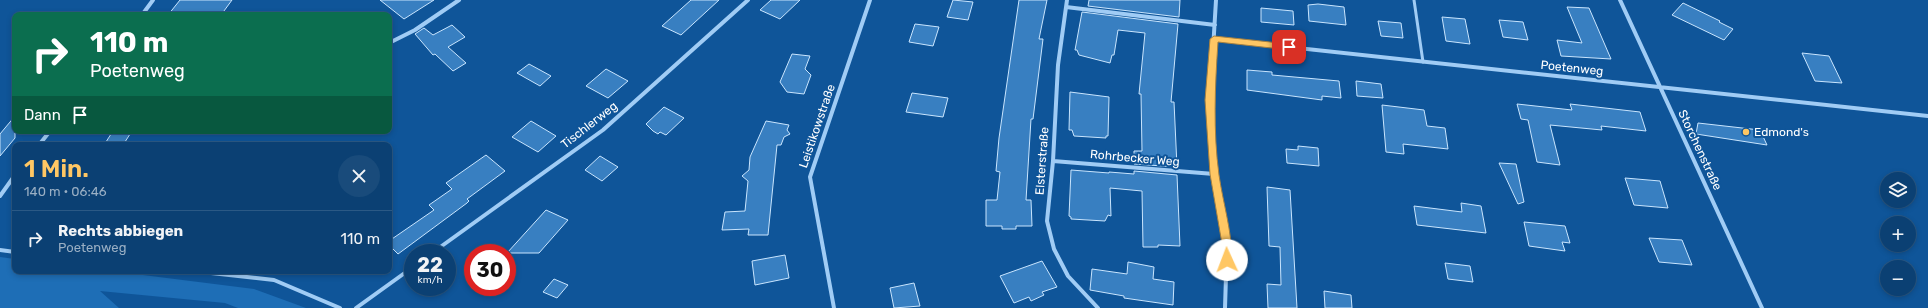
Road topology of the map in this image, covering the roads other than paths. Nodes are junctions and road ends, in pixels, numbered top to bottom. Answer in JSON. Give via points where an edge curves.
{"nodes":[{"id":1,"x":153,"y":0,"type":"edge"},
{"id":2,"x":459,"y":0,"type":"edge"},
{"id":3,"x":748,"y":0,"type":"edge"},
{"id":4,"x":870,"y":0,"type":"edge"},
{"id":5,"x":1067,"y":0,"type":"edge"},
{"id":6,"x":1216,"y":0,"type":"edge"},
{"id":7,"x":1414,"y":0,"type":"edge"},
{"id":8,"x":1620,"y":0,"type":"edge"},
{"id":9,"x":1066,"y":7,"type":"junction"},
{"id":10,"x":144,"y":12,"type":"edge"},
{"id":11,"x":1215,"y":25,"type":"junction"},
{"id":12,"x":1214,"y":39,"type":"junction"},
{"id":13,"x":392,"y":42,"type":"edge"},
{"id":14,"x":1423,"y":62,"type":"junction"},
{"id":15,"x":1661,"y":88,"type":"junction"},
{"id":16,"x":1928,"y":116,"type":"edge"},
{"id":17,"x":48,"y":134,"type":"edge"},
{"id":18,"x":41,"y":142,"type":"edge"},
{"id":19,"x":1053,"y":161,"type":"junction"},
{"id":20,"x":1214,"y":174,"type":"junction"},
{"id":21,"x":12,"y":179,"type":"edge"},
{"id":22,"x":0,"y":196,"type":"edge"},
{"id":23,"x":445,"y":244,"type":"edge"},
{"id":24,"x":0,"y":250,"type":"edge"},
{"id":25,"x":12,"y":252,"type":"edge"},
{"id":26,"x":404,"y":273,"type":"edge"},
{"id":27,"x":220,"y":274,"type":"edge"},
{"id":28,"x":340,"y":308,"type":"edge"},
{"id":29,"x":356,"y":308,"type":"edge"},
{"id":30,"x":834,"y":308,"type":"edge"},
{"id":31,"x":1098,"y":308,"type":"edge"},
{"id":32,"x":1225,"y":308,"type":"edge"},
{"id":33,"x":1762,"y":308,"type":"edge"}],
"edges":[{"from":1,"to":10,"type":"street"},
{"from":2,"to":13,"type":"street","via":[[415,30]]},
{"from":3,"to":23,"type":"street","name":"Tischlerweg","via":[[603,130]]},
{"from":4,"to":30,"type":"street","name":"Leistikowstraße","via":[[810,176]]},
{"from":5,"to":9,"type":"street","name":"Elsterstraße"},
{"from":6,"to":11,"type":"street"},
{"from":7,"to":14,"type":"lane"},
{"from":8,"to":15,"type":"street","name":"Storchenstraße"},
{"from":9,"to":11,"type":"street"},
{"from":9,"to":19,"type":"street","name":"Elsterstraße","via":[[1058,65]]},
{"from":11,"to":12,"type":"street"},
{"from":12,"to":14,"type":"street","name":"Poetenweg"},
{"from":12,"to":20,"type":"street","via":[[1210,100]]},
{"from":14,"to":15,"type":"street","name":"Poetenweg"},
{"from":15,"to":16,"type":"street","name":"Poetenweg"},
{"from":15,"to":33,"type":"street","name":"Storchenstraße"},
{"from":17,"to":18,"type":"street"},
{"from":19,"to":20,"type":"street","name":"Rohrbecker Weg"},
{"from":19,"to":31,"type":"street","name":"Elsterstraße","via":[[1047,221],[1054,249],[1068,276]]},
{"from":20,"to":32,"type":"street","via":[[1227,244]]},
{"from":21,"to":22,"type":"street"},
{"from":24,"to":25,"type":"street"},
{"from":26,"to":29,"type":"street"},
{"from":27,"to":28,"type":"street","via":[[274,280]]}]}
